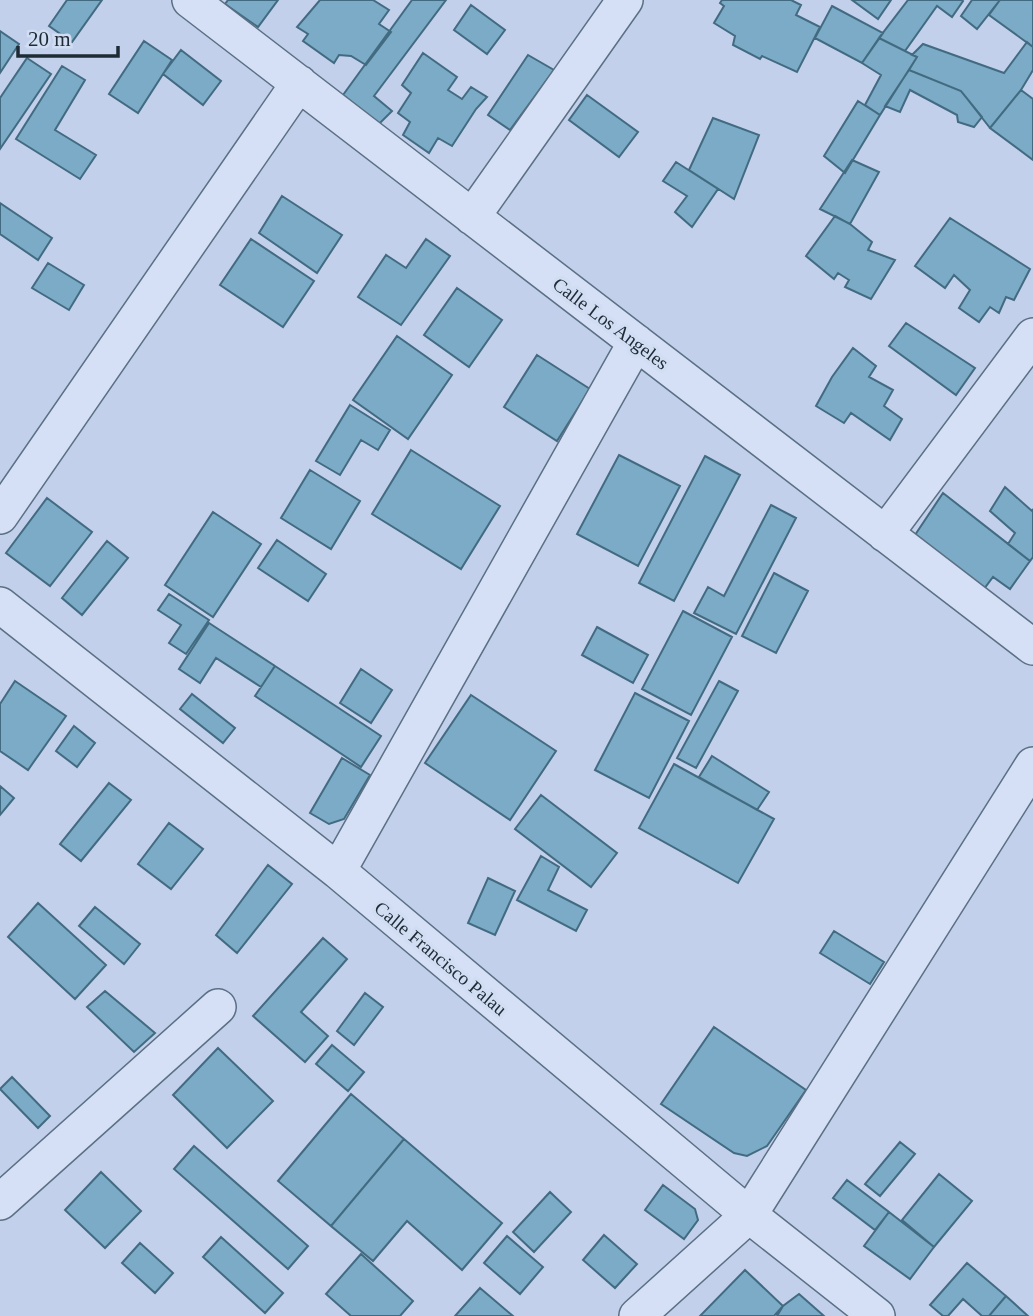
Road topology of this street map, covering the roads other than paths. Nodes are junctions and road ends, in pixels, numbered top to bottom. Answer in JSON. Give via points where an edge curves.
{"nodes":[{"id":1,"x":190,"y":0,"type":"edge"},
{"id":2,"x":625,"y":0,"type":"edge"},
{"id":3,"x":299,"y":83,"type":"junction"},
{"id":4,"x":472,"y":217,"type":"junction"},
{"id":5,"x":1033,"y":336,"type":"edge"},
{"id":6,"x":636,"y":342,"type":"junction"},
{"id":7,"x":0,"y":516,"type":"edge"},
{"id":8,"x":885,"y":534,"type":"junction"},
{"id":9,"x":0,"y":605,"type":"edge"},
{"id":10,"x":1033,"y":647,"type":"edge"},
{"id":11,"x":1033,"y":765,"type":"edge"},
{"id":12,"x":338,"y":872,"type":"junction"},
{"id":13,"x":218,"y":1007,"type":"dead end"},
{"id":14,"x":0,"y":1202,"type":"edge"},
{"id":15,"x":749,"y":1215,"type":"junction"},
{"id":16,"x":637,"y":1316,"type":"edge"},
{"id":17,"x":877,"y":1316,"type":"edge"}],
"edges":[{"from":1,"to":3,"type":"street","name":"Calle Los Angeles"},
{"from":2,"to":4,"type":"street"},
{"from":3,"to":4,"type":"street","name":"Calle Los Angeles"},
{"from":3,"to":7,"type":"street"},
{"from":4,"to":6,"type":"street","name":"Calle Los Angeles"},
{"from":5,"to":8,"type":"street"},
{"from":6,"to":8,"type":"street","name":"Calle Los Angeles"},
{"from":6,"to":12,"type":"street"},
{"from":8,"to":10,"type":"street","name":"Calle Los Angeles"},
{"from":9,"to":12,"type":"street","name":"Calle Francisco Palau"},
{"from":11,"to":15,"type":"street"},
{"from":12,"to":15,"type":"street","name":"Calle Francisco Palau"},
{"from":13,"to":14,"type":"street"},
{"from":15,"to":16,"type":"street"},
{"from":15,"to":17,"type":"street","name":"Calle Francisco Palau"}]}
